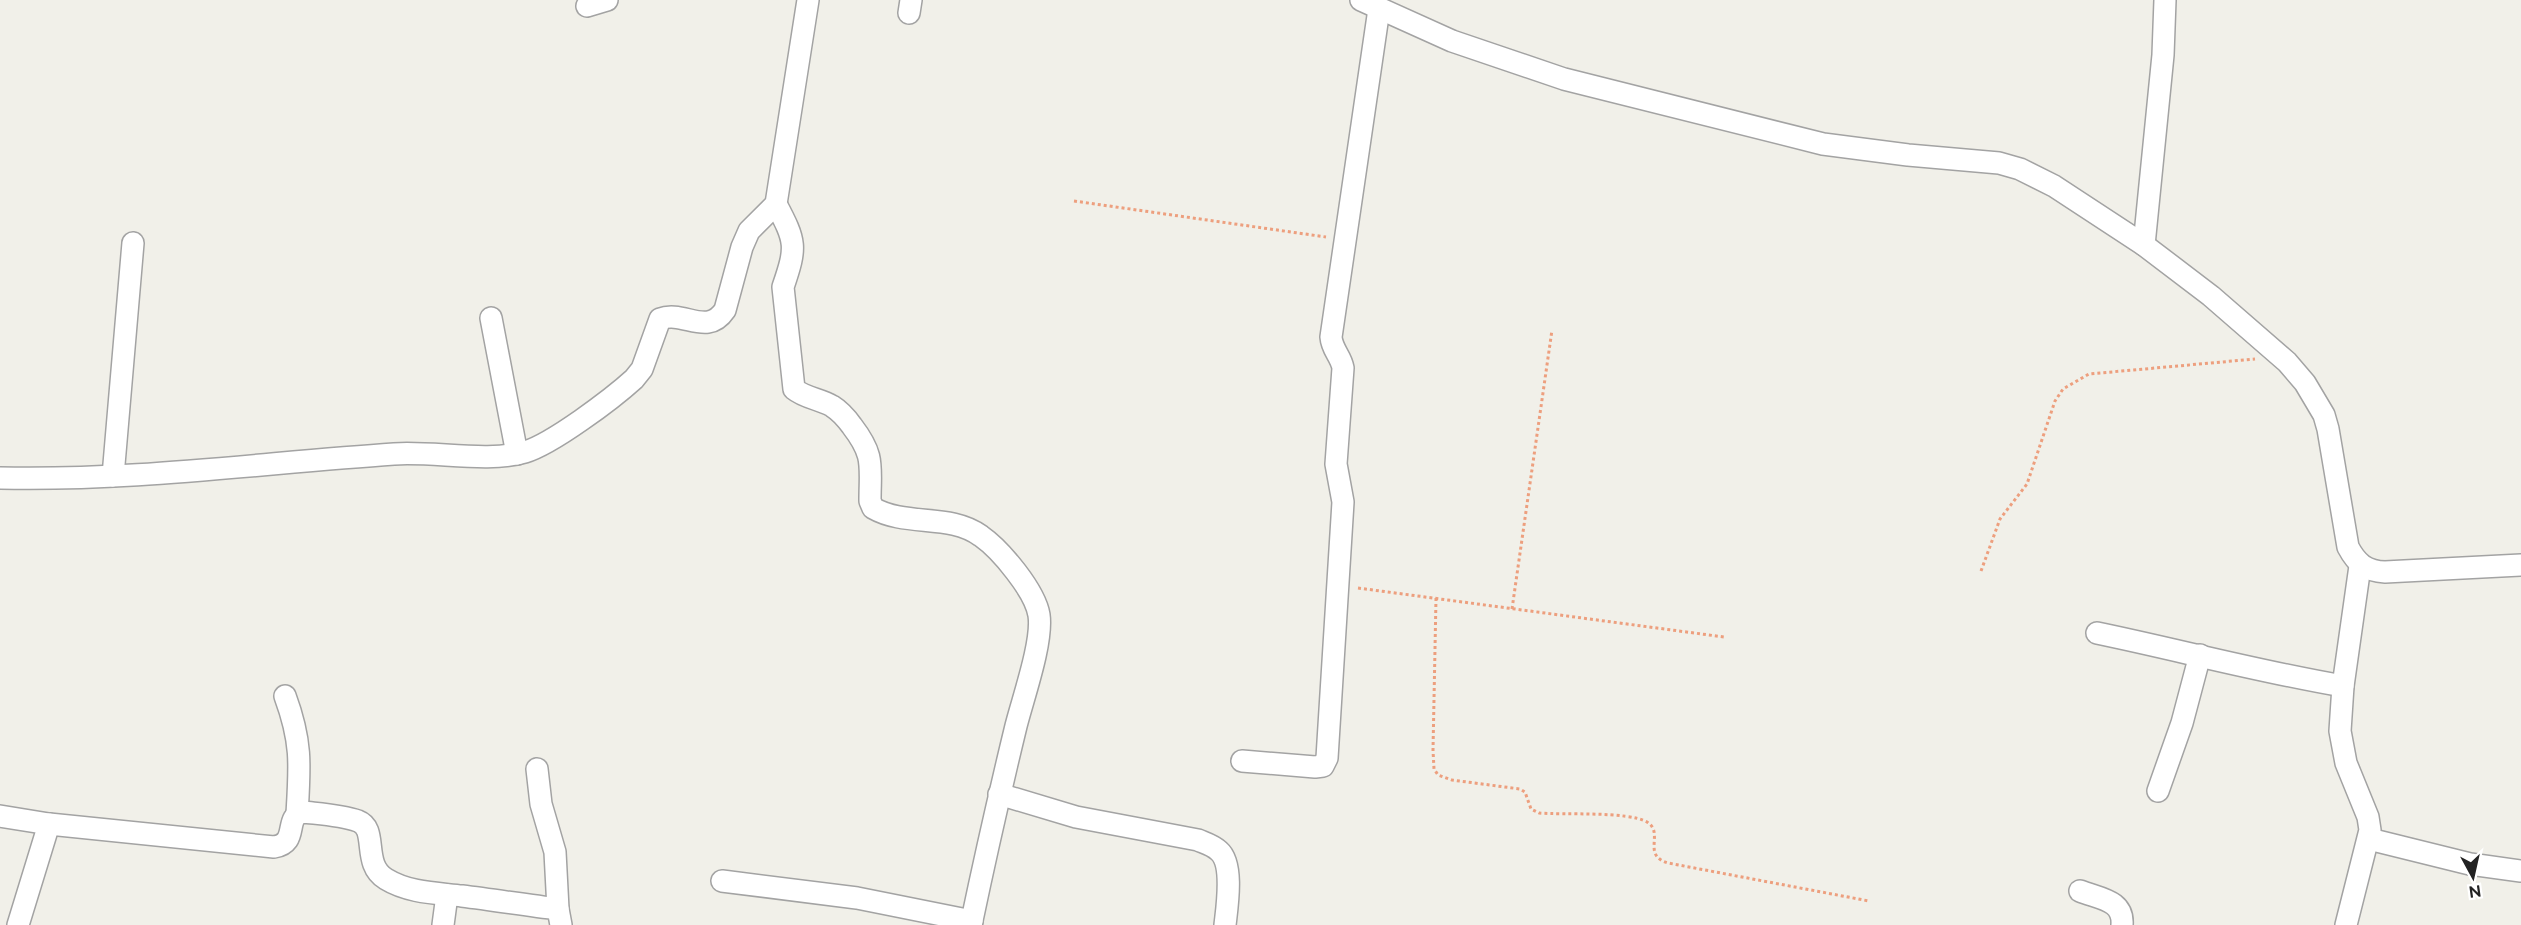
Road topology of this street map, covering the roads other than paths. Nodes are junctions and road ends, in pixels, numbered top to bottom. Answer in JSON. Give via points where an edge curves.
{"nodes":[{"id":1,"x":607,"y":0,"type":"edge"},
{"id":2,"x":808,"y":0,"type":"edge"},
{"id":3,"x":2165,"y":0,"type":"edge"},
{"id":4,"x":1370,"y":5,"type":"edge"},
{"id":5,"x":587,"y":6,"type":"dead end"},
{"id":6,"x":776,"y":204,"type":"junction"},
{"id":7,"x":134,"y":243,"type":"dead end"},
{"id":8,"x":2144,"y":245,"type":"junction"},
{"id":9,"x":491,"y":318,"type":"dead end"},
{"id":10,"x":517,"y":454,"type":"junction"},
{"id":11,"x":113,"y":476,"type":"junction"},
{"id":12,"x":0,"y":478,"type":"edge"},
{"id":13,"x":2521,"y":565,"type":"edge"},
{"id":14,"x":2360,"y":566,"type":"junction"},
{"id":15,"x":2097,"y":633,"type":"dead end"},
{"id":16,"x":2200,"y":655,"type":"junction"},
{"id":17,"x":2343,"y":686,"type":"junction"},
{"id":18,"x":285,"y":696,"type":"dead end"},
{"id":19,"x":1242,"y":761,"type":"dead end"},
{"id":20,"x":537,"y":769,"type":"dead end"},
{"id":21,"x":2158,"y":791,"type":"dead end"},
{"id":22,"x":999,"y":794,"type":"junction"},
{"id":23,"x":297,"y":814,"type":"junction"},
{"id":24,"x":0,"y":816,"type":"edge"},
{"id":25,"x":49,"y":824,"type":"junction"},
{"id":26,"x":2369,"y":839,"type":"junction"},
{"id":27,"x":2521,"y":871,"type":"edge"},
{"id":28,"x":722,"y":881,"type":"dead end"},
{"id":29,"x":2080,"y":891,"type":"dead end"},
{"id":30,"x":447,"y":895,"type":"junction"},
{"id":31,"x":560,"y":917,"type":"edge"},
{"id":32,"x":971,"y":923,"type":"edge"},
{"id":33,"x":18,"y":925,"type":"edge"},
{"id":34,"x":443,"y":925,"type":"edge"},
{"id":35,"x":1225,"y":925,"type":"edge"},
{"id":36,"x":2122,"y":925,"type":"edge"},
{"id":37,"x":2346,"y":925,"type":"edge"}],
"edges":[{"from":1,"to":5,"type":"street"},
{"from":2,"to":6,"type":"street"},
{"from":3,"to":8,"type":"street"},
{"from":4,"to":8,"type":"street","via":[[1504,61],[1785,135],[1823,144],[1999,163],[2054,186]]},
{"from":4,"to":19,"type":"street","via":[[1332,337],[1332,348],[1343,368],[1336,464],[1343,502],[1325,764],[1315,767]]},
{"from":6,"to":10,"type":"street","via":[[749,231],[719,319],[710,323],[668,317],[660,320],[642,369],[634,379],[566,430]]},
{"from":6,"to":22,"type":"street","via":[[793,239],[783,295],[794,389],[834,407],[866,444],[873,508],[900,518],[963,526],[981,535],[1036,601],[1039,631]]},
{"from":7,"to":11,"type":"street"},
{"from":8,"to":14,"type":"street","via":[[2211,296],[2305,383],[2324,415],[2348,548]]},
{"from":9,"to":10,"type":"street"},
{"from":10,"to":11,"type":"street","via":[[396,454]]},
{"from":11,"to":12,"type":"street"},
{"from":13,"to":14,"type":"street","via":[[2385,572]]},
{"from":14,"to":17,"type":"street"},
{"from":15,"to":16,"type":"street"},
{"from":16,"to":17,"type":"street","via":[[2264,672]]},
{"from":16,"to":21,"type":"street"},
{"from":17,"to":26,"type":"street","via":[[2342,746],[2368,817]]},
{"from":18,"to":23,"type":"street","via":[[298,735]]},
{"from":20,"to":31,"type":"street","via":[[541,804],[555,852]]},
{"from":22,"to":32,"type":"street"},
{"from":22,"to":35,"type":"street","via":[[1076,817],[1212,846],[1220,851],[1227,867]]},
{"from":23,"to":25,"type":"street","via":[[289,840],[274,847]]},
{"from":23,"to":30,"type":"street","via":[[360,821],[369,835],[373,866],[379,874],[401,886]]},
{"from":24,"to":25,"type":"street"},
{"from":25,"to":33,"type":"street"},
{"from":26,"to":27,"type":"street","via":[[2470,864]]},
{"from":26,"to":37,"type":"street"},
{"from":28,"to":32,"type":"street","via":[[857,898]]},
{"from":29,"to":36,"type":"street","via":[[2116,904],[2121,910]]},
{"from":30,"to":31,"type":"street"},
{"from":30,"to":34,"type":"street"}]}
